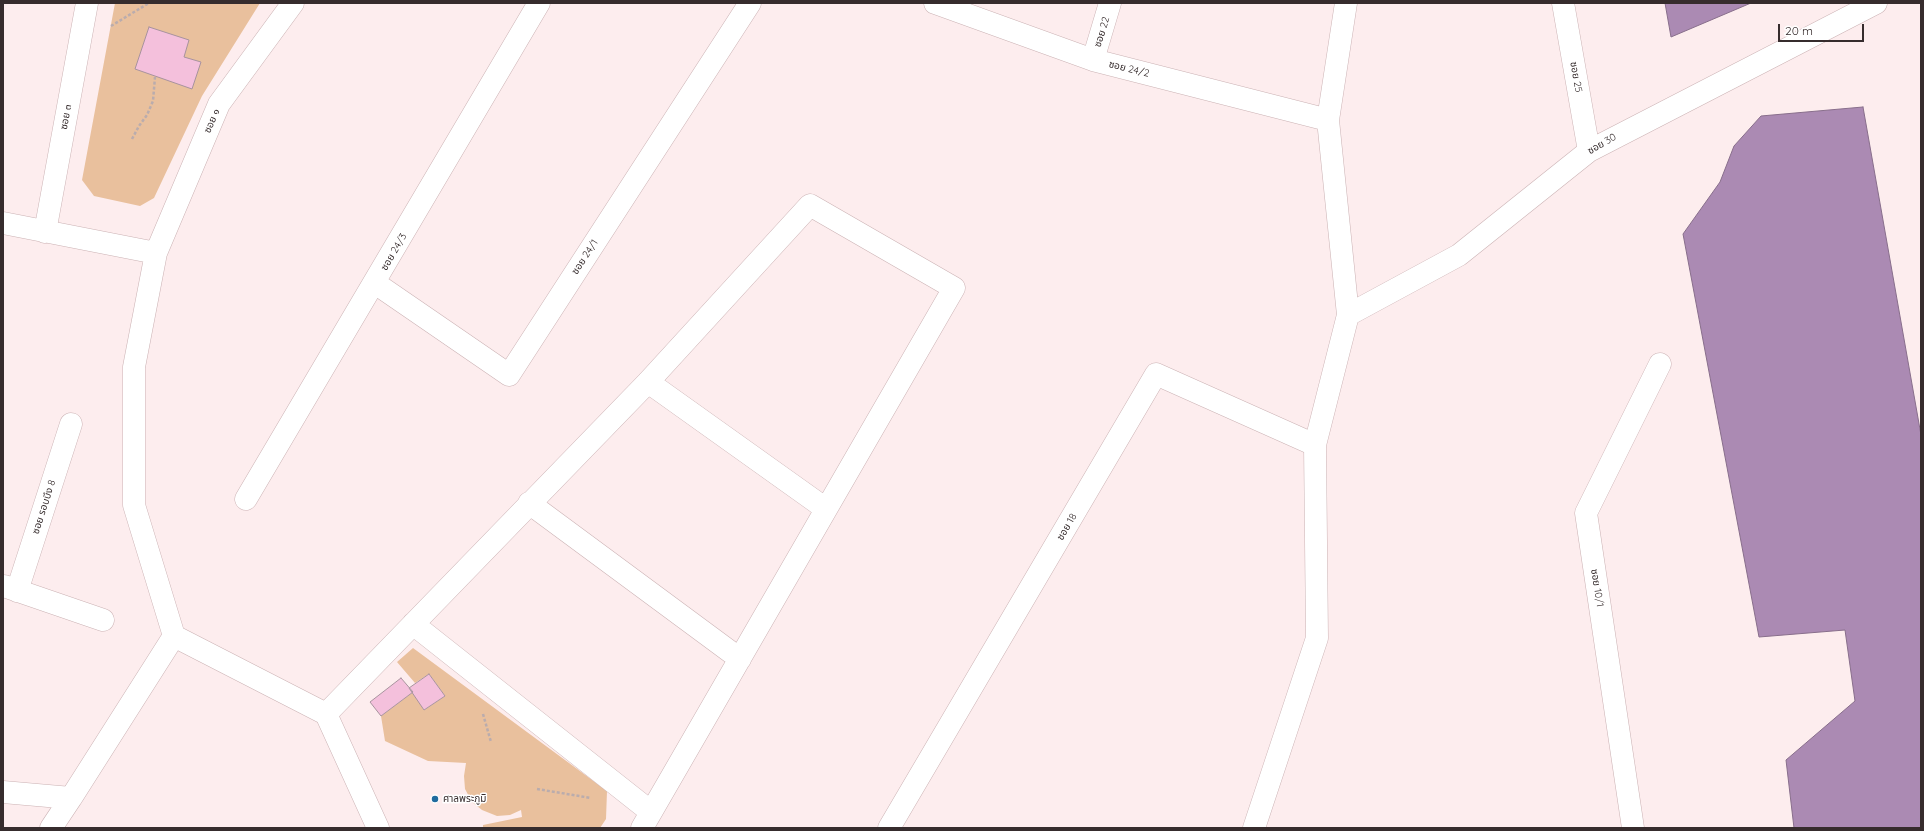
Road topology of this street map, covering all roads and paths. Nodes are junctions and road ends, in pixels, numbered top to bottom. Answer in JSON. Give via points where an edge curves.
{"nodes":[{"id":1,"x":87,"y":3,"type":"edge"},
{"id":2,"x":149,"y":3,"type":"edge"},
{"id":3,"x":293,"y":3,"type":"edge"},
{"id":4,"x":539,"y":3,"type":"edge"},
{"id":5,"x":750,"y":3,"type":"edge"},
{"id":6,"x":935,"y":3,"type":"edge"},
{"id":7,"x":1110,"y":3,"type":"edge"},
{"id":8,"x":1346,"y":3,"type":"edge"},
{"id":9,"x":1564,"y":3,"type":"edge"},
{"id":10,"x":1876,"y":3,"type":"edge"},
{"id":11,"x":111,"y":26,"type":"dead end"},
{"id":12,"x":1093,"y":60,"type":"junction"},
{"id":13,"x":155,"y":76,"type":"dead end"},
{"id":14,"x":1328,"y":120,"type":"junction"},
{"id":15,"x":132,"y":139,"type":"dead end"},
{"id":16,"x":1589,"y":151,"type":"junction"},
{"id":17,"x":3,"y":222,"type":"edge"},
{"id":18,"x":45,"y":232,"type":"junction"},
{"id":19,"x":156,"y":253,"type":"junction"},
{"id":20,"x":375,"y":283,"type":"junction"},
{"id":21,"x":1348,"y":316,"type":"junction"},
{"id":22,"x":1660,"y":364,"type":"dead end"},
{"id":23,"x":648,"y":382,"type":"junction"},
{"id":24,"x":71,"y":424,"type":"dead end"},
{"id":25,"x":1315,"y":445,"type":"junction"},
{"id":26,"x":246,"y":499,"type":"dead end"},
{"id":27,"x":529,"y":503,"type":"junction"},
{"id":28,"x":826,"y":509,"type":"junction"},
{"id":29,"x":10,"y":588,"type":"edge"},
{"id":30,"x":103,"y":620,"type":"dead end"},
{"id":31,"x":413,"y":624,"type":"junction"},
{"id":32,"x":174,"y":636,"type":"junction"},
{"id":33,"x":740,"y":659,"type":"junction"},
{"id":34,"x":482,"y":711,"type":"dead end"},
{"id":35,"x":326,"y":714,"type":"junction"},
{"id":36,"x":491,"y":742,"type":"dead end"},
{"id":37,"x":537,"y":789,"type":"dead end"},
{"id":38,"x":3,"y":792,"type":"edge"},
{"id":39,"x":71,"y":798,"type":"junction"},
{"id":40,"x":599,"y":800,"type":"dead end"},
{"id":41,"x":646,"y":820,"type":"edge"},
{"id":42,"x":51,"y":828,"type":"edge"},
{"id":43,"x":378,"y":828,"type":"edge"},
{"id":44,"x":889,"y":828,"type":"edge"},
{"id":45,"x":1254,"y":828,"type":"edge"},
{"id":46,"x":1633,"y":828,"type":"edge"}],
"edges":[{"from":1,"to":18,"type":"street","name":"ซอย ๓"},
{"from":2,"to":11,"type":"path"},
{"from":3,"to":19,"type":"street","name":"ซอย ๑","via":[[219,104]]},
{"from":4,"to":20,"type":"street","name":"ซอย 24/3"},
{"from":5,"to":20,"type":"street","name":"ซอย 24/1","via":[[509,375]]},
{"from":6,"to":12,"type":"street","name":"ซอย 24/2"},
{"from":7,"to":12,"type":"street","name":"ซอย 22"},
{"from":8,"to":14,"type":"street"},
{"from":9,"to":16,"type":"street","name":"ซอย 25"},
{"from":10,"to":16,"type":"street","name":"ซอย 30"},
{"from":12,"to":14,"type":"street","name":"ซอย 24/2"},
{"from":13,"to":15,"type":"path","via":[[153,101],[148,115]]},
{"from":14,"to":21,"type":"street"},
{"from":16,"to":21,"type":"street","name":"ซอย 30","via":[[1459,255]]},
{"from":17,"to":18,"type":"street"},
{"from":18,"to":19,"type":"street"},
{"from":19,"to":32,"type":"street","name":"ซอย ๑","via":[[134,366],[134,505]]},
{"from":20,"to":26,"type":"street","name":"ซอย 24/3"},
{"from":21,"to":25,"type":"street"},
{"from":22,"to":46,"type":"street","name":"ซอย 10/1","via":[[1586,512]]},
{"from":23,"to":27,"type":"street"},
{"from":23,"to":28,"type":"street"},
{"from":23,"to":28,"type":"street","via":[[810,205],[954,288]]},
{"from":24,"to":29,"type":"street","name":"ซอย รอบบึง 8"},
{"from":25,"to":44,"type":"street","name":"ซอย 18","via":[[1156,374]]},
{"from":25,"to":45,"type":"street","via":[[1317,638]]},
{"from":27,"to":31,"type":"street"},
{"from":27,"to":33,"type":"street"},
{"from":28,"to":33,"type":"street"},
{"from":29,"to":30,"type":"street"},
{"from":31,"to":35,"type":"street"},
{"from":31,"to":41,"type":"street"},
{"from":32,"to":35,"type":"street"},
{"from":32,"to":39,"type":"street"},
{"from":33,"to":41,"type":"street"},
{"from":34,"to":36,"type":"path"},
{"from":35,"to":43,"type":"street"},
{"from":37,"to":40,"type":"path"},
{"from":38,"to":39,"type":"street"},
{"from":39,"to":42,"type":"street"}]}
